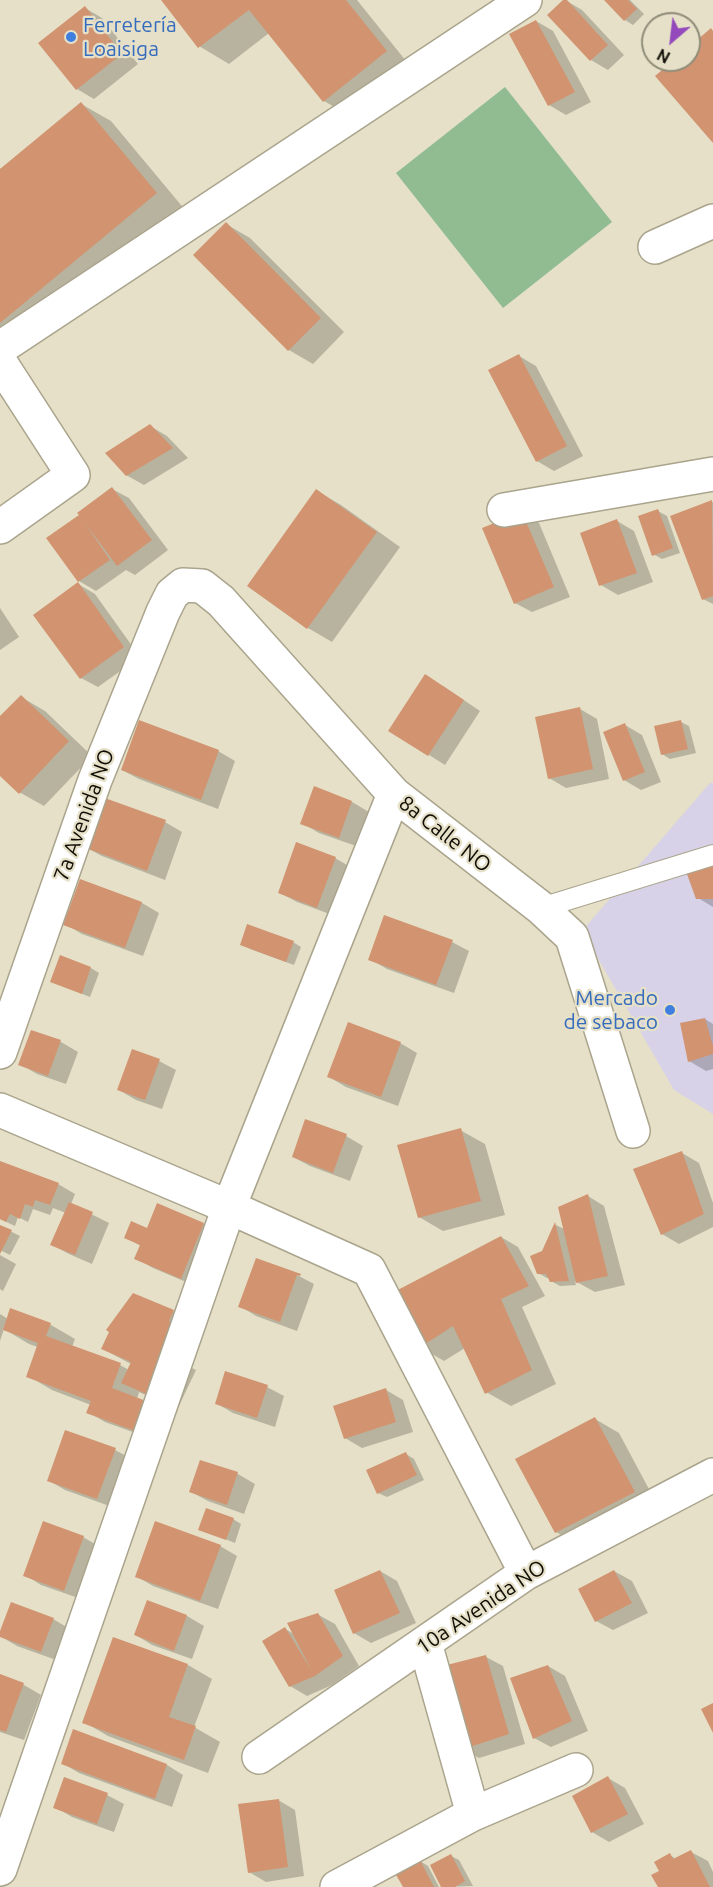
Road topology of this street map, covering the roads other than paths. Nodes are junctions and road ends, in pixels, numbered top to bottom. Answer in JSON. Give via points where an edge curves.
{"nodes":[{"id":1,"x":525,"y":0,"type":"edge"},
{"id":2,"x":713,"y":221,"type":"edge"},
{"id":3,"x":655,"y":248,"type":"dead end"},
{"id":4,"x":0,"y":348,"type":"edge"},
{"id":5,"x":0,"y":362,"type":"edge"},
{"id":6,"x":713,"y":474,"type":"edge"},
{"id":7,"x":504,"y":510,"type":"dead end"},
{"id":8,"x":0,"y":527,"type":"edge"},
{"id":9,"x":183,"y":585,"type":"joint"},
{"id":10,"x":394,"y":794,"type":"junction"},
{"id":11,"x":713,"y":855,"type":"edge"},
{"id":12,"x":541,"y":908,"type":"junction"},
{"id":13,"x":0,"y":1052,"type":"edge"},
{"id":14,"x":0,"y":1110,"type":"edge"},
{"id":15,"x":633,"y":1131,"type":"dead end"},
{"id":16,"x":229,"y":1207,"type":"junction"},
{"id":17,"x":713,"y":1475,"type":"edge"},
{"id":18,"x":526,"y":1574,"type":"junction"},
{"id":19,"x":425,"y":1643,"type":"junction"},
{"id":20,"x":259,"y":1757,"type":"dead end"},
{"id":21,"x":576,"y":1770,"type":"dead end"},
{"id":22,"x":473,"y":1814,"type":"junction"},
{"id":23,"x":0,"y":1869,"type":"edge"},
{"id":24,"x":337,"y":1887,"type":"edge"}],
"edges":[{"from":1,"to":4,"type":"street"},
{"from":2,"to":3,"type":"street"},
{"from":5,"to":8,"type":"street","via":[[73,475]]},
{"from":6,"to":7,"type":"street"},
{"from":9,"to":10,"type":"street","name":"8a Calle NO","via":[[202,586],[221,601]]},
{"from":9,"to":13,"type":"street","name":"7a Avenida NO","via":[[172,594],[163,612],[95,780]]},
{"from":10,"to":12,"type":"street","name":"8a Calle NO"},
{"from":10,"to":16,"type":"street"},
{"from":11,"to":12,"type":"lane"},
{"from":12,"to":15,"type":"street","name":"8a Calle NO","via":[[572,937]]},
{"from":14,"to":16,"type":"street"},
{"from":16,"to":18,"type":"street","via":[[369,1270]]},
{"from":16,"to":23,"type":"street"},
{"from":17,"to":18,"type":"street","name":"10a Avenida NO"},
{"from":18,"to":19,"type":"street","name":"10a Avenida NO"},
{"from":19,"to":20,"type":"street","name":"10a Avenida NO"},
{"from":19,"to":22,"type":"street"},
{"from":21,"to":22,"type":"street"},
{"from":22,"to":24,"type":"street"}]}
